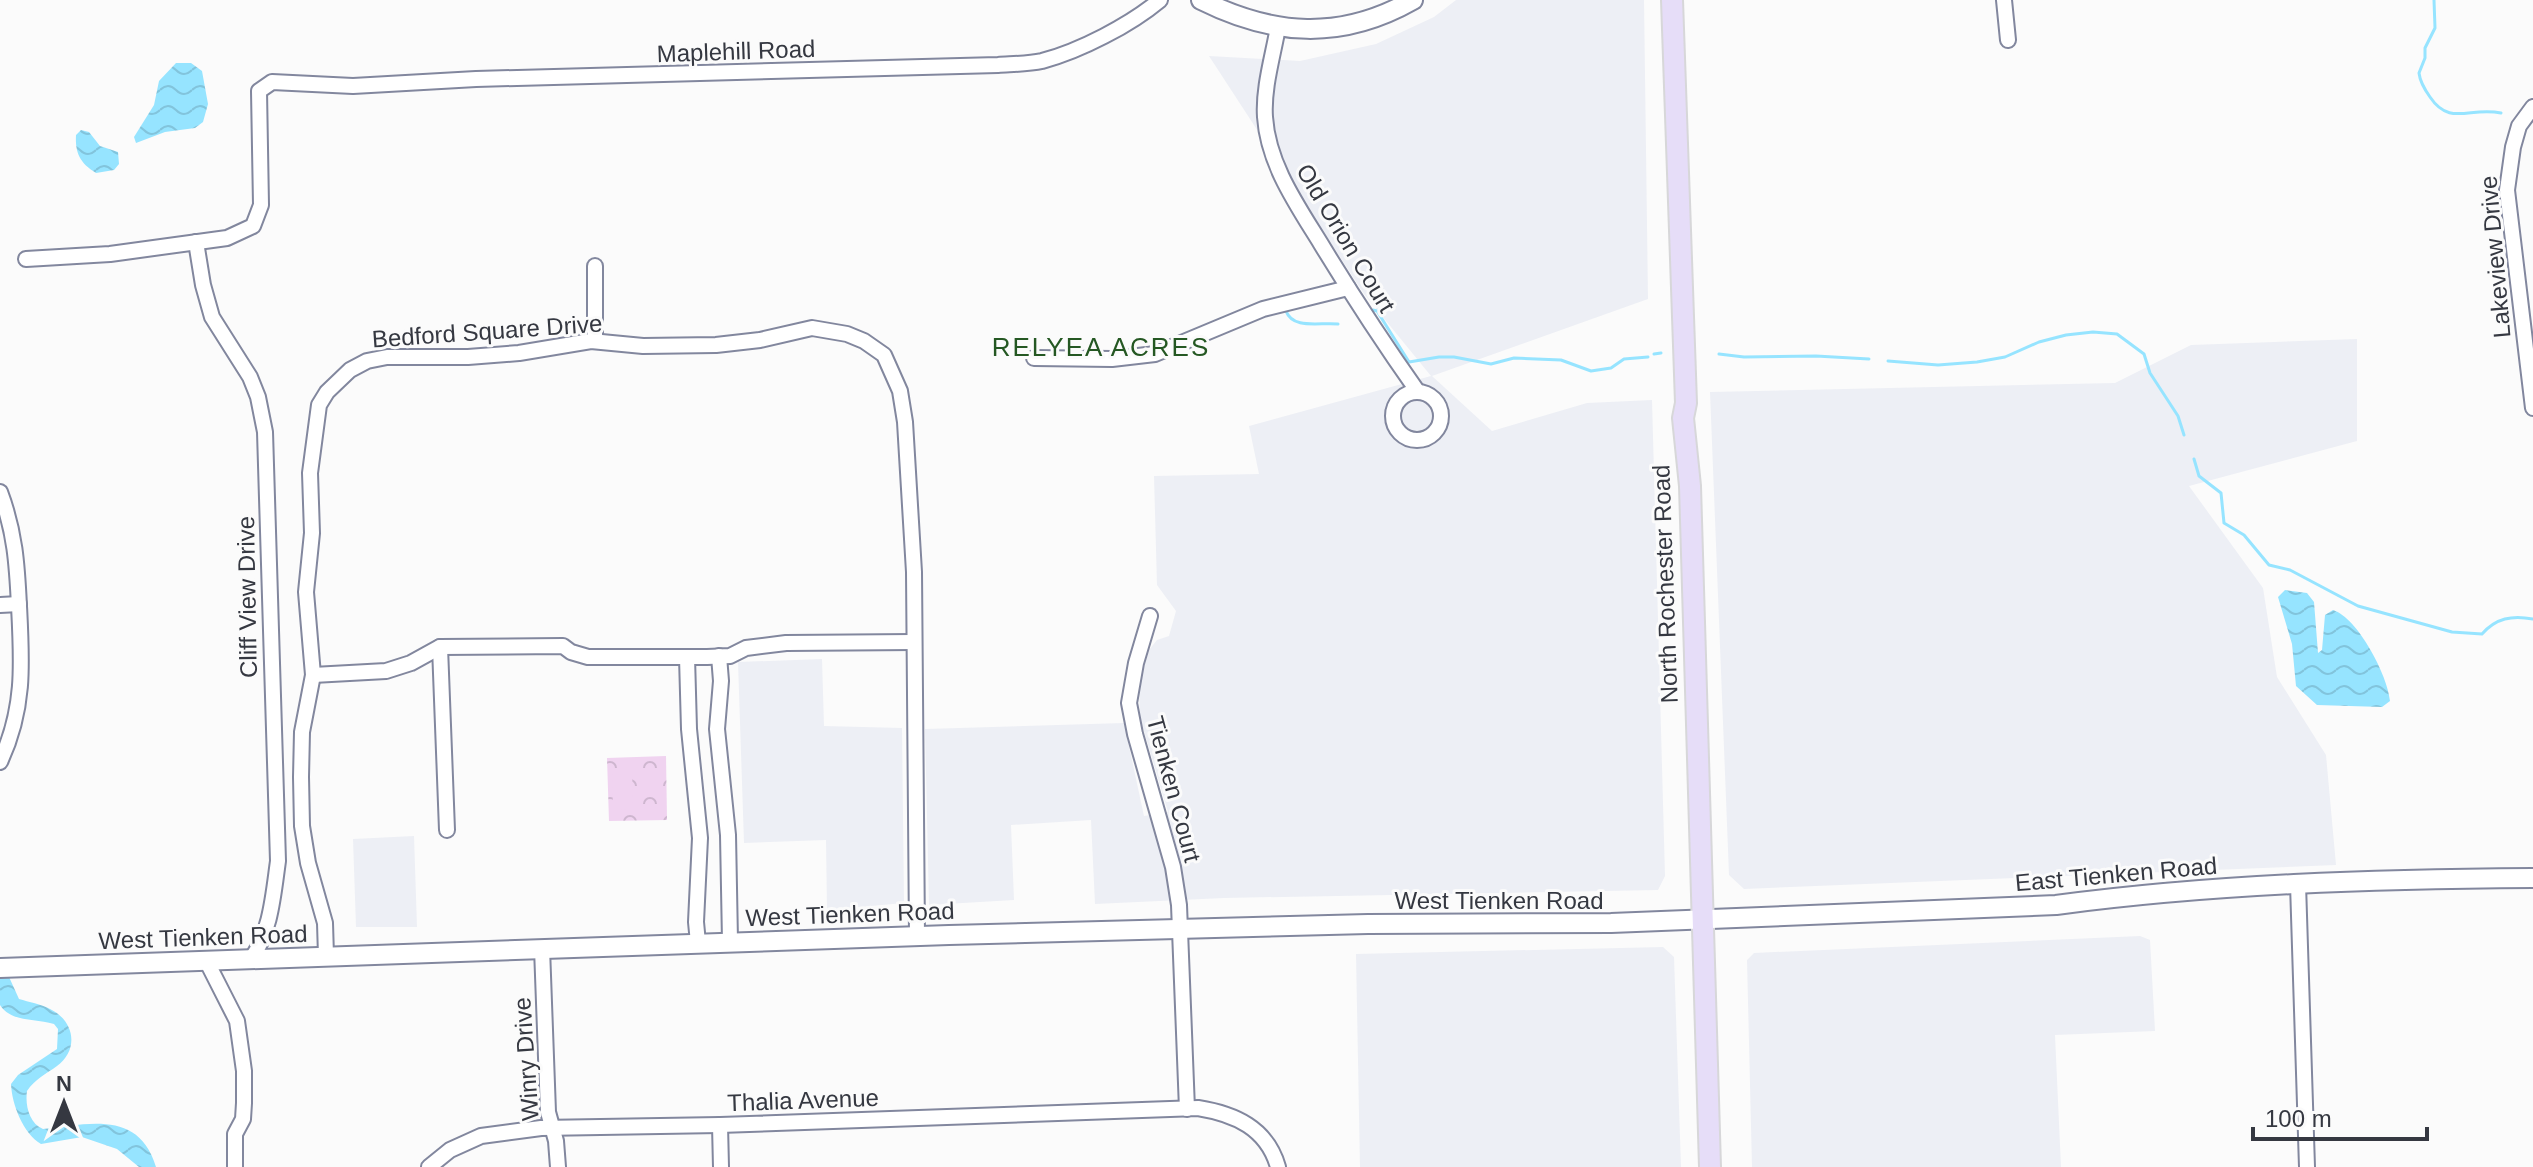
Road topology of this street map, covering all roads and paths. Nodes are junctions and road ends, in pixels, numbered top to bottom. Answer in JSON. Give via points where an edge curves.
{"nodes":[{"id":1,"x":1160,"y":0,"type":"edge"},
{"id":2,"x":1201,"y":0,"type":"edge"},
{"id":3,"x":1413,"y":0,"type":"edge"},
{"id":4,"x":1672,"y":0,"type":"edge"},
{"id":5,"x":2004,"y":0,"type":"edge"},
{"id":6,"x":1278,"y":27,"type":"junction"},
{"id":7,"x":2008,"y":40,"type":"dead end"},
{"id":8,"x":2533,"y":107,"type":"edge"},
{"id":9,"x":196,"y":242,"type":"junction"},
{"id":10,"x":26,"y":259,"type":"dead end"},
{"id":11,"x":595,"y":266,"type":"dead end"},
{"id":12,"x":1348,"y":288,"type":"junction"},
{"id":13,"x":595,"y":341,"type":"junction"},
{"id":14,"x":1034,"y":358,"type":"dead end"},
{"id":15,"x":1403,"y":371,"type":"junction"},
{"id":16,"x":1418,"y":392,"type":"junction"},
{"id":17,"x":1402,"y":398,"type":"junction"},
{"id":18,"x":2533,"y":408,"type":"edge"},
{"id":19,"x":0,"y":492,"type":"edge"},
{"id":20,"x":19,"y":604,"type":"junction"},
{"id":21,"x":0,"y":605,"type":"edge"},
{"id":22,"x":1150,"y":616,"type":"dead end"},
{"id":23,"x":914,"y":642,"type":"junction"},
{"id":24,"x":440,"y":647,"type":"junction"},
{"id":25,"x":719,"y":656,"type":"junction"},
{"id":26,"x":687,"y":657,"type":"junction"},
{"id":27,"x":313,"y":675,"type":"junction"},
{"id":28,"x":0,"y":762,"type":"edge"},
{"id":29,"x":447,"y":830,"type":"dead end"},
{"id":30,"x":2533,"y":878,"type":"edge"},
{"id":31,"x":2298,"y":884,"type":"junction"},
{"id":32,"x":1703,"y":920,"type":"junction"},
{"id":33,"x":1180,"y":928,"type":"junction"},
{"id":34,"x":917,"y":936,"type":"junction"},
{"id":35,"x":730,"y":941,"type":"junction"},
{"id":36,"x":698,"y":943,"type":"junction"},
{"id":37,"x":542,"y":948,"type":"junction"},
{"id":38,"x":326,"y":956,"type":"junction"},
{"id":39,"x":250,"y":961,"type":"junction"},
{"id":40,"x":207,"y":962,"type":"junction"},
{"id":41,"x":4,"y":968,"type":"edge"},
{"id":42,"x":1187,"y":1109,"type":"junction"},
{"id":43,"x":720,"y":1125,"type":"junction"},
{"id":44,"x":552,"y":1127,"type":"junction"},
{"id":45,"x":235,"y":1167,"type":"edge"},
{"id":46,"x":429,"y":1167,"type":"edge"},
{"id":47,"x":558,"y":1167,"type":"edge"},
{"id":48,"x":721,"y":1167,"type":"edge"},
{"id":49,"x":1278,"y":1167,"type":"edge"},
{"id":50,"x":1710,"y":1167,"type":"edge"},
{"id":51,"x":2307,"y":1167,"type":"edge"}],
"edges":[{"from":1,"to":9,"type":"street","name":"Maplehill Road","via":[[1117,28],[1062,53],[998,65],[353,86],[272,82],[259,91],[261,205],[253,226],[227,238]]},
{"from":2,"to":6,"type":"main road"},
{"from":3,"to":6,"type":"main road","via":[[1388,14],[1329,29]]},
{"from":4,"to":32,"type":"main road","name":"North Rochester Road"},
{"from":5,"to":7,"type":"street"},
{"from":6,"to":12,"type":"street","name":"Old Orion Court","via":[[1265,99],[1267,135],[1287,188]]},
{"from":8,"to":18,"type":"street","name":"Lakeview Drive","via":[[2519,126],[2507,190]]},
{"from":9,"to":10,"type":"street"},
{"from":9,"to":39,"type":"street","name":"Cliff View Drive","via":[[212,317],[250,377],[265,432],[278,861],[272,910],[263,942]]},
{"from":11,"to":13,"type":"street"},
{"from":12,"to":14,"type":"street","via":[[1263,309],[1155,354]]},
{"from":12,"to":15,"type":"street","name":"Old Orion Court"},
{"from":13,"to":23,"type":"street","name":"Bedford Square Drive","via":[[716,345],[812,328],[847,334],[884,355],[900,391],[905,422]]},
{"from":13,"to":27,"type":"street","name":"Bedford Square Drive","via":[[468,357],[387,357],[350,370],[327,392],[319,405],[310,473],[312,533],[306,592]]},
{"from":15,"to":16,"type":"street","name":"Old Orion Court"},
{"from":15,"to":17,"type":"street"},
{"from":16,"to":17,"type":"street"},
{"from":16,"to":17,"type":"street","via":[[1433,398],[1441,412],[1439,427],[1422,440],[1408,439],[1396,428],[1393,412]]},
{"from":19,"to":20,"type":"street","via":[[16,542]]},
{"from":20,"to":21,"type":"street"},
{"from":20,"to":28,"type":"street","via":[[20,699]]},
{"from":22,"to":33,"type":"street","name":"Tienken Court","via":[[1129,703],[1173,867]]},
{"from":23,"to":25,"type":"street","via":[[786,643]]},
{"from":23,"to":34,"type":"street","name":"Bedford Square Drive"},
{"from":24,"to":26,"type":"street","via":[[563,646],[588,657]]},
{"from":24,"to":27,"type":"street","via":[[386,671]]},
{"from":24,"to":29,"type":"street"},
{"from":25,"to":26,"type":"street"},
{"from":25,"to":35,"type":"street","via":[[717,729],[728,835]]},
{"from":26,"to":36,"type":"street","via":[[700,838]]},
{"from":27,"to":38,"type":"street","name":"Bedford Square Drive","via":[[302,732],[302,826],[325,923]]},
{"from":30,"to":31,"type":"main road","name":"East Tienken Road"},
{"from":31,"to":32,"type":"main road","name":"East Tienken Road","via":[[2056,905]]},
{"from":31,"to":51,"type":"street"},
{"from":32,"to":33,"type":"main road","name":"West Tienken Road"},
{"from":32,"to":50,"type":"main road","name":"North Rochester Road"},
{"from":33,"to":34,"type":"main road","name":"West Tienken Road"},
{"from":33,"to":42,"type":"street","name":"Tienken Court"},
{"from":34,"to":35,"type":"main road","name":"West Tienken Road"},
{"from":35,"to":36,"type":"main road","name":"West Tienken Road"},
{"from":36,"to":37,"type":"main road","name":"West Tienken Road"},
{"from":37,"to":38,"type":"main road","name":"West Tienken Road"},
{"from":37,"to":44,"type":"street","name":"Winry Drive"},
{"from":38,"to":39,"type":"main road","name":"West Tienken Road"},
{"from":39,"to":40,"type":"main road","name":"West Tienken Road"},
{"from":40,"to":41,"type":"main road","name":"West Tienken Road"},
{"from":40,"to":45,"type":"street","via":[[237,1021],[244,1071]]},
{"from":42,"to":43,"type":"street","name":"Thalia Avenue"},
{"from":42,"to":49,"type":"street","name":"Thalia Avenue","via":[[1215,1111],[1252,1125],[1272,1149]]},
{"from":43,"to":44,"type":"street","name":"Thalia Avenue"},
{"from":43,"to":48,"type":"street"},
{"from":44,"to":46,"type":"street","name":"Thalia Avenue","via":[[481,1136]]},
{"from":44,"to":47,"type":"street","name":"Winry Drive"}]}
